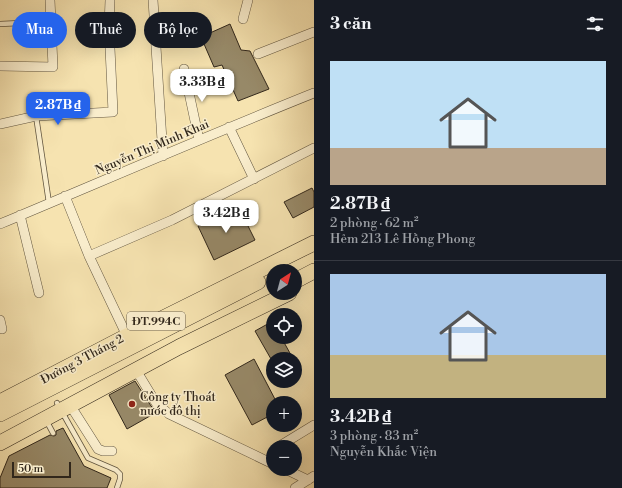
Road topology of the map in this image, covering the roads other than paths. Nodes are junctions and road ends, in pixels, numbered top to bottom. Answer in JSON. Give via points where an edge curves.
{"nodes":[{"id":1,"x":50,"y":0,"type":"edge"},
{"id":2,"x":110,"y":0,"type":"edge"},
{"id":3,"x":153,"y":0,"type":"edge"},
{"id":4,"x":248,"y":0,"type":"edge"},
{"id":5,"x":50,"y":12,"type":"edge"},
{"id":6,"x":243,"y":19,"type":"dead end"},
{"id":7,"x":12,"y":23,"type":"edge"},
{"id":8,"x":0,"y":24,"type":"edge"},
{"id":9,"x":314,"y":32,"type":"edge"},
{"id":10,"x":52,"y":48,"type":"edge"},
{"id":11,"x":258,"y":54,"type":"dead end"},
{"id":12,"x":0,"y":66,"type":"edge"},
{"id":13,"x":184,"y":69,"type":"dead end"},
{"id":14,"x":314,"y":93,"type":"edge"},
{"id":15,"x":36,"y":116,"type":"junction"},
{"id":16,"x":0,"y":124,"type":"edge"},
{"id":17,"x":229,"y":127,"type":"junction"},
{"id":18,"x":199,"y":140,"type":"junction"},
{"id":19,"x":314,"y":148,"type":"edge"},
{"id":20,"x":163,"y":156,"type":"junction"},
{"id":21,"x":254,"y":179,"type":"junction"},
{"id":22,"x":65,"y":196,"type":"junction"},
{"id":23,"x":49,"y":203,"type":"junction"},
{"id":24,"x":20,"y":215,"type":"junction"},
{"id":25,"x":0,"y":224,"type":"edge"},
{"id":26,"x":314,"y":243,"type":"edge"},
{"id":27,"x":314,"y":253,"type":"edge"},
{"id":28,"x":89,"y":256,"type":"junction"},
{"id":29,"x":293,"y":264,"type":"edge"},
{"id":30,"x":314,"y":271,"type":"edge"},
{"id":31,"x":266,"y":277,"type":"edge"},
{"id":32,"x":302,"y":277,"type":"edge"},
{"id":33,"x":314,"y":281,"type":"edge"},
{"id":34,"x":302,"y":287,"type":"edge"},
{"id":35,"x":39,"y":293,"type":"dead end"},
{"id":36,"x":266,"y":296,"type":"edge"},
{"id":37,"x":273,"y":300,"type":"edge"},
{"id":38,"x":217,"y":324,"type":"junction"},
{"id":39,"x":131,"y":340,"type":"junction"},
{"id":40,"x":142,"y":364,"type":"junction"},
{"id":41,"x":0,"y":402,"type":"edge"},
{"id":42,"x":63,"y":406,"type":"junction"},
{"id":43,"x":0,"y":414,"type":"edge"},
{"id":44,"x":45,"y":419,"type":"junction"},
{"id":45,"x":314,"y":425,"type":"edge"},
{"id":46,"x":0,"y":433,"type":"edge"},
{"id":47,"x":53,"y":433,"type":"dead end"},
{"id":48,"x":289,"y":440,"type":"edge"},
{"id":49,"x":0,"y":443,"type":"edge"},
{"id":50,"x":112,"y":451,"type":"dead end"},
{"id":51,"x":266,"y":460,"type":"edge"},
{"id":52,"x":311,"y":478,"type":"edge"},
{"id":53,"x":116,"y":488,"type":"edge"},
{"id":54,"x":295,"y":488,"type":"edge"}],
"edges":[{"from":1,"to":5,"type":"street"},
{"from":2,"to":15,"type":"street","via":[[113,112]]},
{"from":3,"to":20,"type":"street"},
{"from":4,"to":6,"type":"street"},
{"from":7,"to":8,"type":"lane"},
{"from":9,"to":11,"type":"street"},
{"from":10,"to":12,"type":"street","via":[[53,67]]},
{"from":13,"to":18,"type":"street"},
{"from":14,"to":17,"type":"street","name":"Nguyễn Thị Minh Khai"},
{"from":15,"to":16,"type":"street"},
{"from":15,"to":23,"type":"lane"},
{"from":17,"to":18,"type":"street","name":"Nguyễn Thị Minh Khai"},
{"from":17,"to":21,"type":"street"},
{"from":18,"to":20,"type":"street","name":"Nguyễn Thị Minh Khai"},
{"from":19,"to":21,"type":"street"},
{"from":20,"to":22,"type":"street","name":"Nguyễn Thị Minh Khai"},
{"from":21,"to":28,"type":"street","via":[[172,220]]},
{"from":22,"to":23,"type":"street","name":"Nguyễn Thị Minh Khai"},
{"from":22,"to":28,"type":"street"},
{"from":23,"to":24,"type":"street","name":"Nguyễn Thị Minh Khai"},
{"from":24,"to":25,"type":"street","name":"Nguyễn Thị Minh Khai"},
{"from":24,"to":35,"type":"street"},
{"from":26,"to":39,"type":"main road","name":"Đường 3 Tháng 2","number":"ĐT.994C"},
{"from":27,"to":29,"type":"main road"},
{"from":28,"to":39,"type":"street"},
{"from":30,"to":32,"type":"main road"},
{"from":31,"to":39,"type":"main road","name":"Đường 3 Tháng 2","number":"ĐT.994C"},
{"from":33,"to":34,"type":"main road"},
{"from":36,"to":38,"type":"main road","number":"ĐT.994C"},
{"from":37,"to":38,"type":"main road","number":"ĐT.994C"},
{"from":38,"to":40,"type":"main road","number":"ĐT.994C"},
{"from":39,"to":41,"type":"main road","name":"Đường 3 Tháng 2","number":"ĐT.994C"},
{"from":39,"to":43,"type":"main road","name":"Đường 3 Tháng 2","number":"ĐT.994C"},
{"from":40,"to":42,"type":"main road","number":"ĐT.994C"},
{"from":40,"to":51,"type":"street","via":[[156,403],[169,414]]},
{"from":42,"to":44,"type":"main road","number":"ĐT.994C"},
{"from":42,"to":46,"type":"main road","number":"ĐT.994C"},
{"from":42,"to":50,"type":"street","via":[[98,449]]},
{"from":42,"to":53,"type":"lane","via":[[88,458],[120,474]]},
{"from":44,"to":47,"type":"lane"},
{"from":44,"to":49,"type":"main road","number":"ĐT.994C"},
{"from":45,"to":48,"type":"street"},
{"from":52,"to":54,"type":"street"}]}
